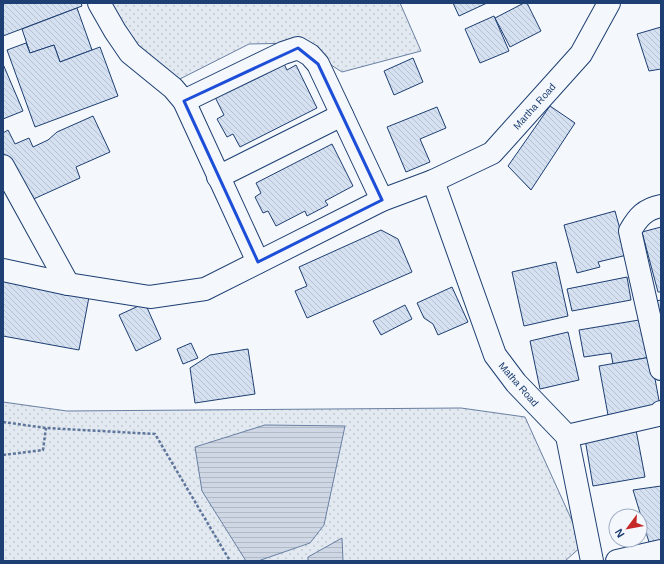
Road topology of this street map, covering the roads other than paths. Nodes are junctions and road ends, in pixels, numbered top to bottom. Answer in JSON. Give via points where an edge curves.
{"nodes":[{"id":1,"x":99,"y":3,"type":"edge"},
{"id":2,"x":609,"y":3,"type":"edge"},
{"id":3,"x":184,"y":101,"type":"junction"},
{"id":4,"x":342,"y":115,"type":"junction"},
{"id":5,"x":3,"y":166,"type":"edge"},
{"id":6,"x":218,"y":177,"type":"junction"},
{"id":7,"x":433,"y":181,"type":"junction"},
{"id":8,"x":382,"y":200,"type":"junction"},
{"id":9,"x":661,"y":206,"type":"edge"},
{"id":10,"x":258,"y":262,"type":"junction"},
{"id":11,"x":3,"y":270,"type":"edge"},
{"id":12,"x":68,"y":284,"type":"junction"},
{"id":13,"x":661,"y":369,"type":"edge"},
{"id":14,"x":661,"y":412,"type":"edge"},
{"id":15,"x":567,"y":436,"type":"junction"},
{"id":16,"x":661,"y":551,"type":"edge"},
{"id":17,"x":592,"y":561,"type":"edge"},
{"id":18,"x":617,"y":561,"type":"edge"}],
"edges":[{"from":1,"to":3,"type":"street","via":[[130,54],[173,88]]},
{"from":2,"to":7,"type":"street","name":"Martha Road","via":[[581,54],[492,153]]},
{"from":3,"to":4,"type":"street","via":[[298,48],[310,55],[318,64]]},
{"from":3,"to":6,"type":"street"},
{"from":4,"to":6,"type":"street"},
{"from":4,"to":8,"type":"street"},
{"from":5,"to":12,"type":"street"},
{"from":6,"to":10,"type":"street"},
{"from":7,"to":8,"type":"street","name":"Martha Road"},
{"from":7,"to":15,"type":"street","name":"Matha Road","via":[[495,356]]},
{"from":8,"to":10,"type":"street","name":"Martha Road"},
{"from":9,"to":13,"type":"street","via":[[645,211],[637,218],[630,231]]},
{"from":10,"to":12,"type":"street","name":"Martha Road","via":[[205,290],[150,297]]},
{"from":11,"to":12,"type":"street","name":"Martha Road"},
{"from":14,"to":15,"type":"street","via":[[658,415]]},
{"from":15,"to":17,"type":"street"},
{"from":16,"to":18,"type":"street"}]}
